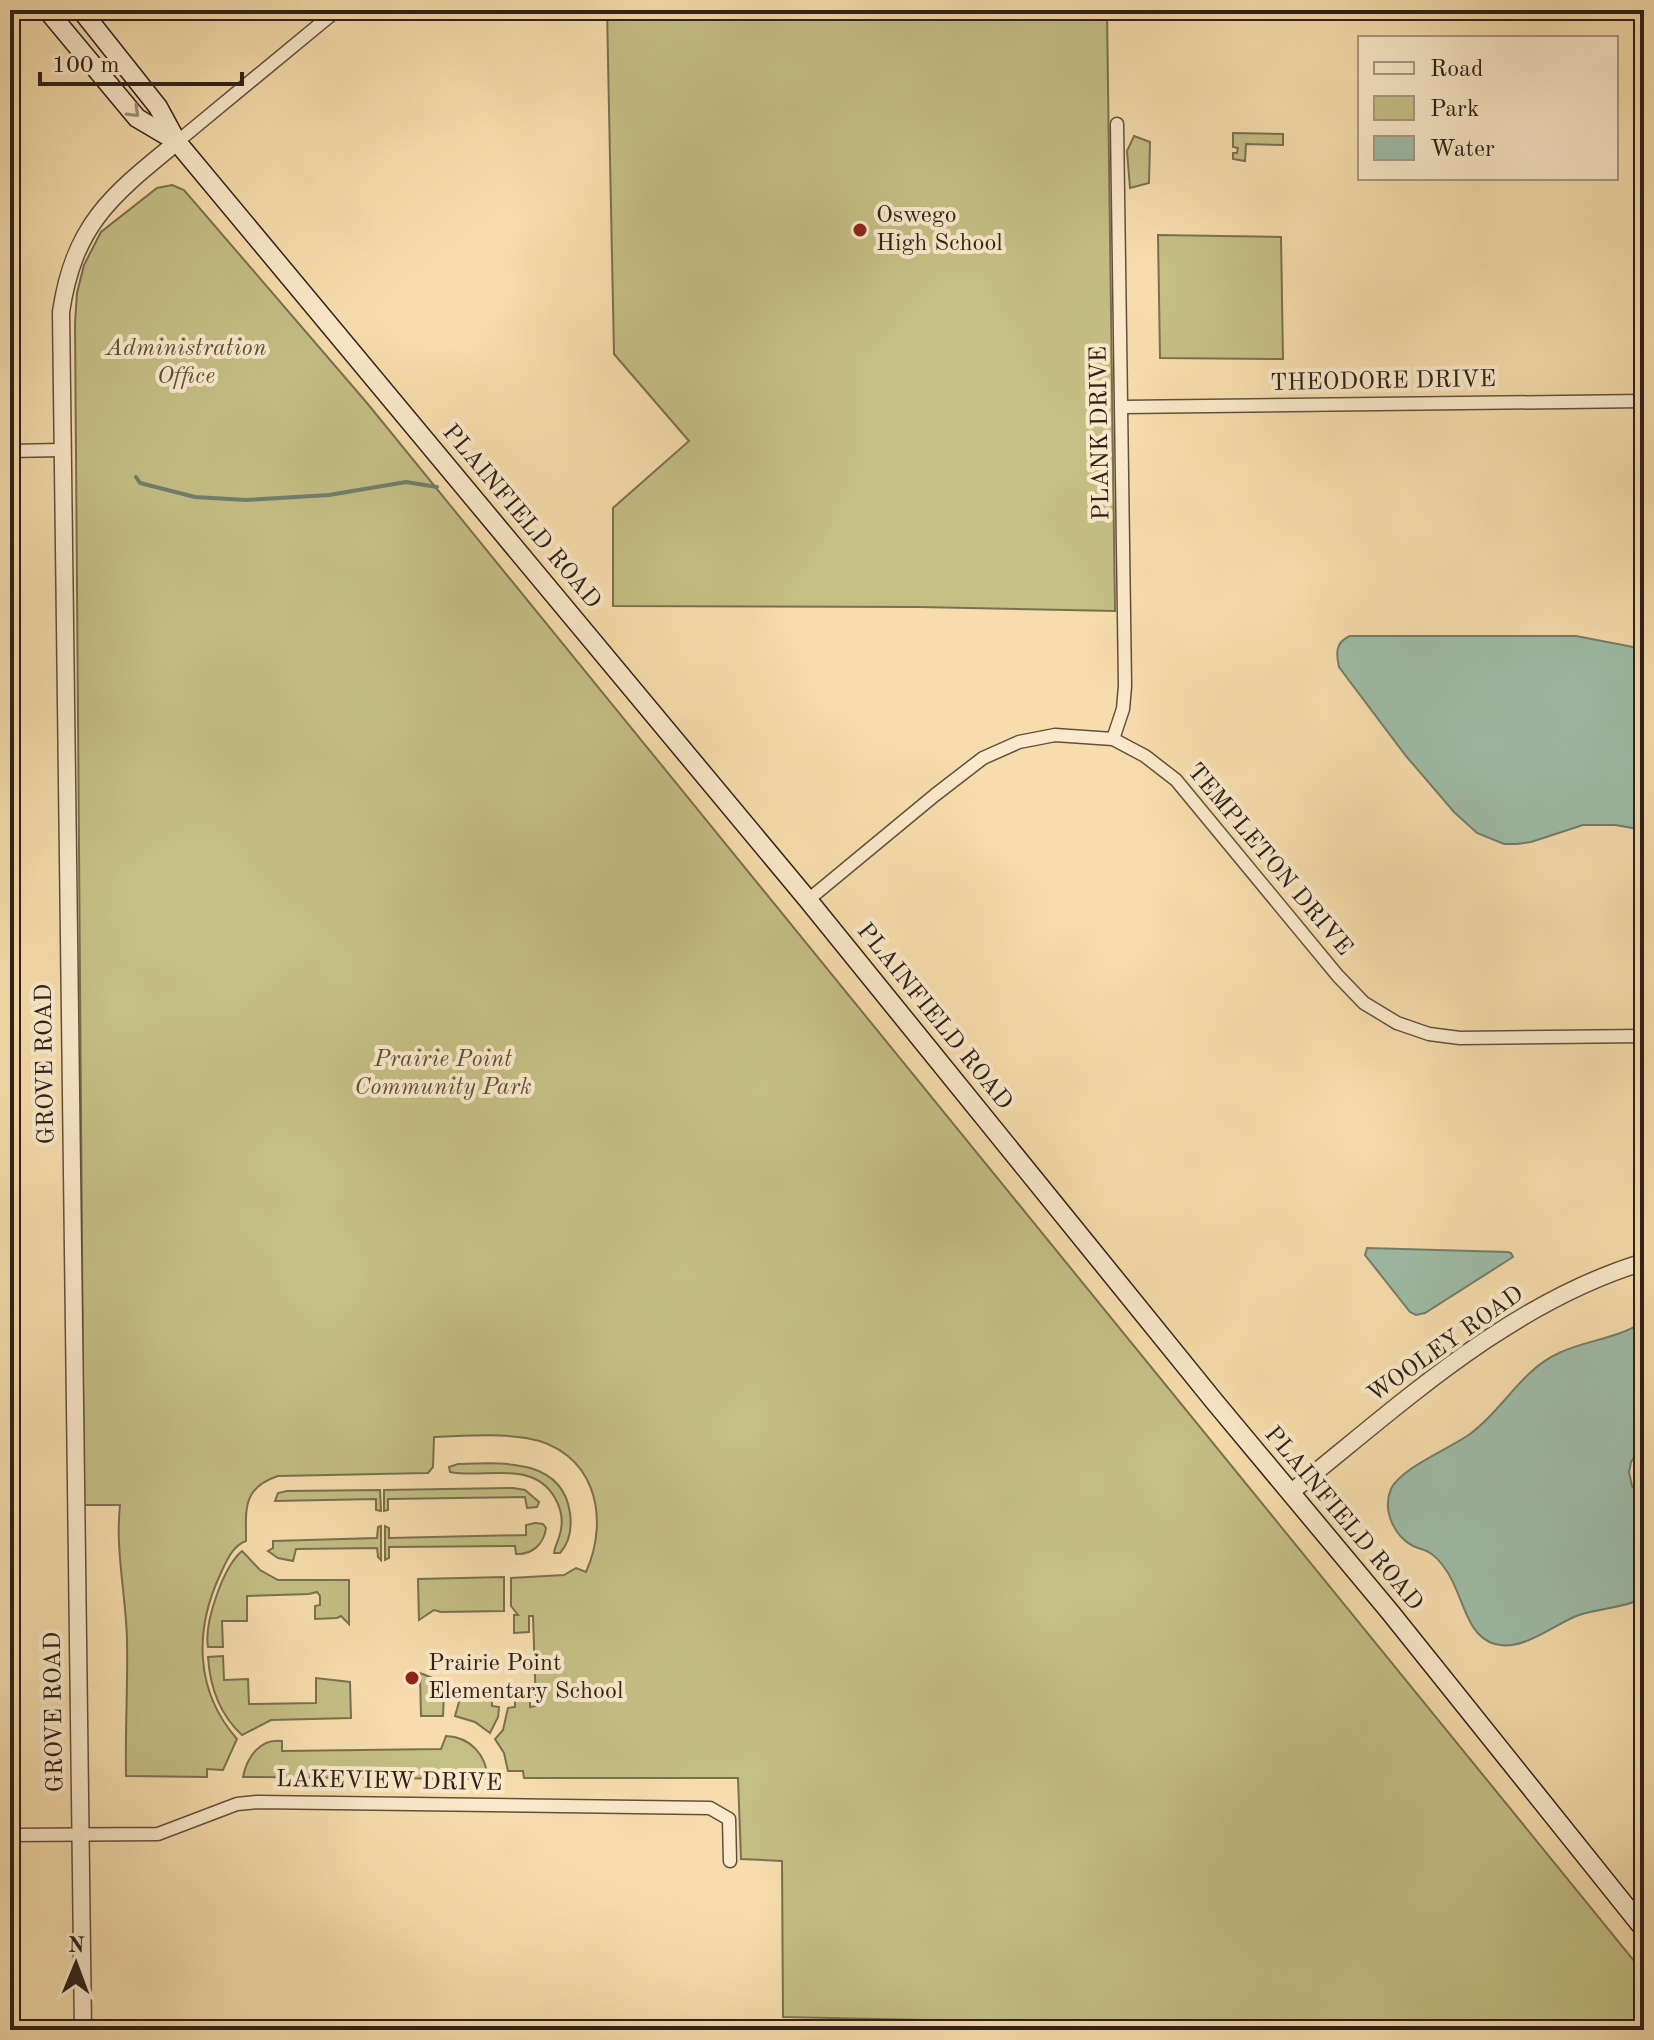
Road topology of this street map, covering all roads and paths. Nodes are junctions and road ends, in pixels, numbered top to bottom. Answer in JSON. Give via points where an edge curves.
{"nodes":[{"id":1,"x":47,"y":10,"type":"edge"},
{"id":2,"x":81,"y":10,"type":"edge"},
{"id":3,"x":337,"y":10,"type":"edge"},
{"id":4,"x":1117,"y":124,"type":"dead end"},
{"id":5,"x":177,"y":142,"type":"junction"},
{"id":6,"x":1644,"y":401,"type":"edge"},
{"id":7,"x":1123,"y":407,"type":"junction"},
{"id":8,"x":61,"y":450,"type":"junction"},
{"id":9,"x":10,"y":451,"type":"edge"},
{"id":10,"x":1113,"y":739,"type":"junction"},
{"id":11,"x":808,"y":900,"type":"junction"},
{"id":12,"x":1644,"y":1036,"type":"edge"},
{"id":13,"x":1644,"y":1262,"type":"edge"},
{"id":14,"x":1290,"y":1493,"type":"junction"},
{"id":15,"x":80,"y":1834,"type":"junction"},
{"id":16,"x":10,"y":1835,"type":"edge"},
{"id":17,"x":730,"y":1861,"type":"dead end"},
{"id":18,"x":1644,"y":1929,"type":"edge"},
{"id":19,"x":83,"y":2030,"type":"edge"}],
"edges":[{"from":1,"to":5,"type":"main road","name":"PLAINFIELD ROAD","one_way":true,"via":[[137,118]]},
{"from":2,"to":5,"type":"main road","name":"PLAINFIELD ROAD","via":[[158,107]]},
{"from":3,"to":5,"type":"street"},
{"from":4,"to":7,"type":"street","name":"PLANK DRIVE"},
{"from":5,"to":8,"type":"street","name":"GROVE ROAD","via":[[104,205],[72,262],[61,312]]},
{"from":5,"to":11,"type":"main road","name":"PLAINFIELD ROAD"},
{"from":6,"to":7,"type":"street","name":"THEODORE DRIVE"},
{"from":7,"to":10,"type":"street","name":"PLANK DRIVE","via":[[1125,686]]},
{"from":8,"to":9,"type":"street"},
{"from":8,"to":15,"type":"street","name":"GROVE ROAD"},
{"from":10,"to":11,"type":"street","name":"TEMPLETON DRIVE","via":[[1055,735],[1019,742],[983,758]]},
{"from":10,"to":12,"type":"street","name":"TEMPLETON DRIVE","via":[[1176,780],[1338,976],[1364,1003],[1397,1023],[1460,1038]]},
{"from":11,"to":14,"type":"main road","name":"PLAINFIELD ROAD"},
{"from":13,"to":14,"type":"street","name":"WOOLEY ROAD","via":[[1603,1274],[1511,1323]]},
{"from":14,"to":18,"type":"main road","name":"PLAINFIELD ROAD"},
{"from":15,"to":16,"type":"street","name":"LAKEVIEW DRIVE"},
{"from":15,"to":17,"type":"street","name":"LAKEVIEW DRIVE","via":[[158,1834],[237,1804],[257,1802],[710,1808],[729,1819]]},
{"from":15,"to":19,"type":"street","name":"GROVE ROAD"}]}
